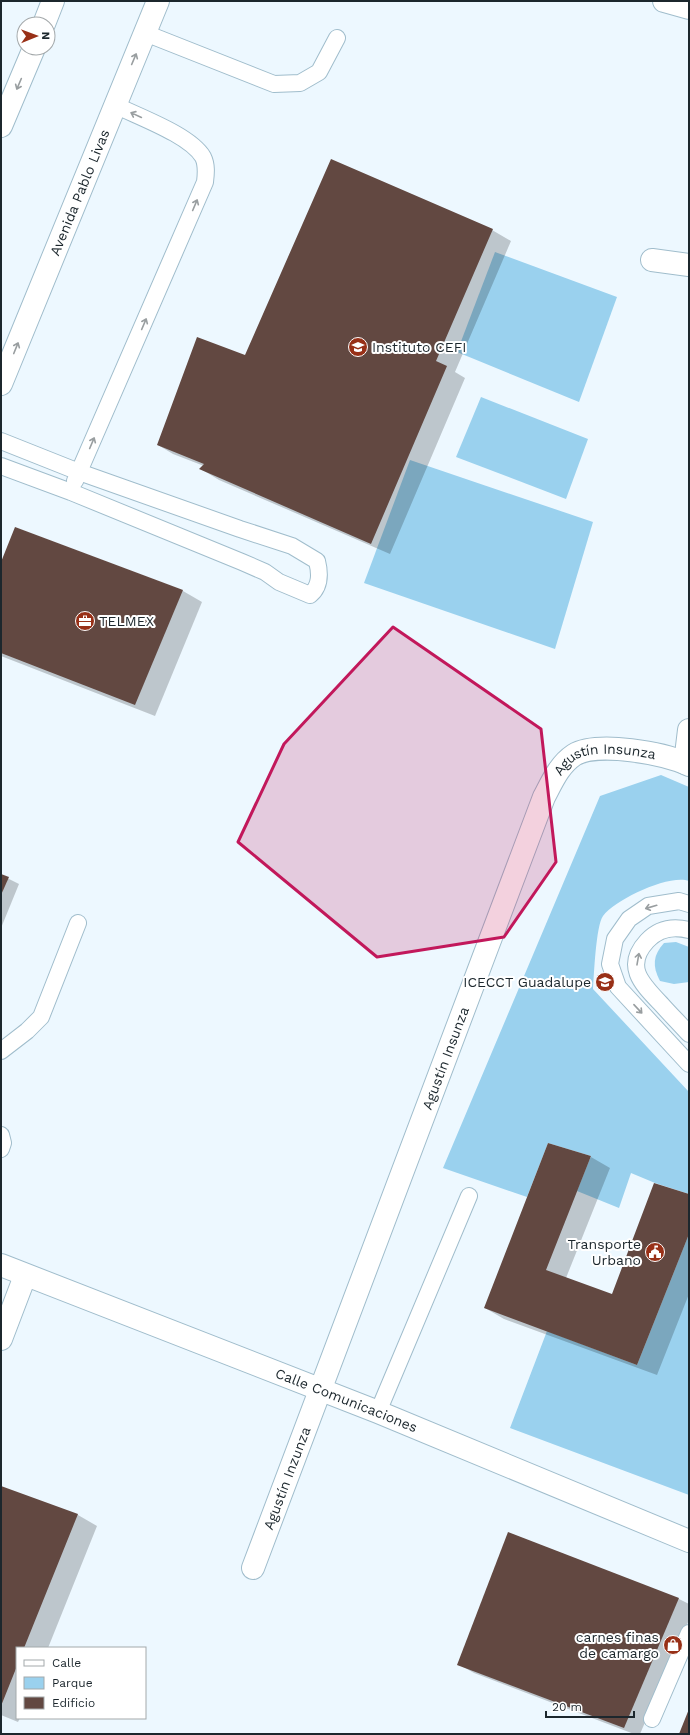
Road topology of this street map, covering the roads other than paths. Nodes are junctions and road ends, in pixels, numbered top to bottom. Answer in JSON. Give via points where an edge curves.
{"nodes":[{"id":1,"x":53,"y":1,"type":"edge"},
{"id":2,"x":158,"y":1,"type":"edge"},
{"id":3,"x":664,"y":1,"type":"edge"},
{"id":4,"x":689,"y":8,"type":"edge"},
{"id":5,"x":47,"y":16,"type":"edge"},
{"id":6,"x":145,"y":32,"type":"junction"},
{"id":7,"x":338,"y":38,"type":"dead end"},
{"id":8,"x":31,"y":56,"type":"edge"},
{"id":9,"x":115,"y":105,"type":"junction"},
{"id":10,"x":1,"y":126,"type":"edge"},
{"id":11,"x":652,"y":260,"type":"dead end"},
{"id":12,"x":689,"y":265,"type":"edge"},
{"id":13,"x":1,"y":384,"type":"edge"},
{"id":14,"x":1,"y":441,"type":"edge"},
{"id":15,"x":1,"y":466,"type":"edge"},
{"id":16,"x":79,"y":472,"type":"junction"},
{"id":17,"x":71,"y":492,"type":"junction"},
{"id":18,"x":689,"y":730,"type":"edge"},
{"id":19,"x":687,"y":764,"type":"edge"},
{"id":20,"x":689,"y":904,"type":"edge"},
{"id":21,"x":78,"y":923,"type":"dead end"},
{"id":22,"x":689,"y":930,"type":"edge"},
{"id":23,"x":689,"y":1034,"type":"edge"},
{"id":24,"x":1,"y":1051,"type":"edge"},
{"id":25,"x":689,"y":1064,"type":"edge"},
{"id":26,"x":1,"y":1135,"type":"edge"},
{"id":27,"x":1,"y":1149,"type":"edge"},
{"id":28,"x":469,"y":1196,"type":"dead end"},
{"id":29,"x":1,"y":1265,"type":"edge"},
{"id":30,"x":25,"y":1276,"type":"junction"},
{"id":31,"x":1,"y":1339,"type":"edge"},
{"id":32,"x":320,"y":1389,"type":"junction"},
{"id":33,"x":378,"y":1412,"type":"junction"},
{"id":34,"x":689,"y":1541,"type":"edge"},
{"id":35,"x":253,"y":1568,"type":"dead end"},
{"id":36,"x":689,"y":1633,"type":"edge"},
{"id":37,"x":652,"y":1719,"type":"dead end"}],
"edges":[{"from":1,"to":5,"type":"street"},
{"from":2,"to":6,"type":"street","name":"Avenida Pablo Livas"},
{"from":3,"to":4,"type":"street"},
{"from":6,"to":7,"type":"lane","via":[[274,84],[300,82],[318,72]]},
{"from":9,"to":6,"type":"street","name":"Avenida Pablo Livas","one_way":true},
{"from":8,"to":10,"type":"street","one_way":true},
{"from":13,"to":9,"type":"street","name":"Avenida Pablo Livas","one_way":true},
{"from":16,"to":9,"type":"lane","one_way":true,"via":[[205,182],[206,169],[203,158],[195,148],[178,135]]},
{"from":11,"to":12,"type":"street"},
{"from":14,"to":16,"type":"lane"},
{"from":15,"to":17,"type":"lane"},
{"from":16,"to":17,"type":"lane"},
{"from":16,"to":17,"type":"lane","via":[[292,546],[317,561],[320,575],[314,591],[310,595],[300,592],[265,572]]},
{"from":18,"to":19,"type":"street"},
{"from":19,"to":32,"type":"street","name":"Agustín Insunza","via":[[636,751],[597,749],[575,755],[558,770],[544,797]]},
{"from":20,"to":25,"type":"lane","one_way":true,"via":[[679,901],[648,906],[629,919],[615,939],[610,964],[618,987]]},
{"from":21,"to":24,"type":"lane","via":[[41,1017],[28,1031]]},
{"from":23,"to":22,"type":"lane","one_way":true,"via":[[642,984],[636,958],[654,934],[666,928]]},
{"from":26,"to":27,"type":"lane"},
{"from":28,"to":33,"type":"lane"},
{"from":29,"to":30,"type":"street","name":"Calle Comunicaciones"},
{"from":30,"to":31,"type":"street"},
{"from":30,"to":32,"type":"street","name":"Calle Comunicaciones"},
{"from":32,"to":33,"type":"street","name":"Calle Comunicaciones"},
{"from":32,"to":35,"type":"street","name":"Agustín Inzunza"},
{"from":33,"to":34,"type":"street","name":"Calle Comunicaciones"},
{"from":36,"to":37,"type":"lane"}]}
